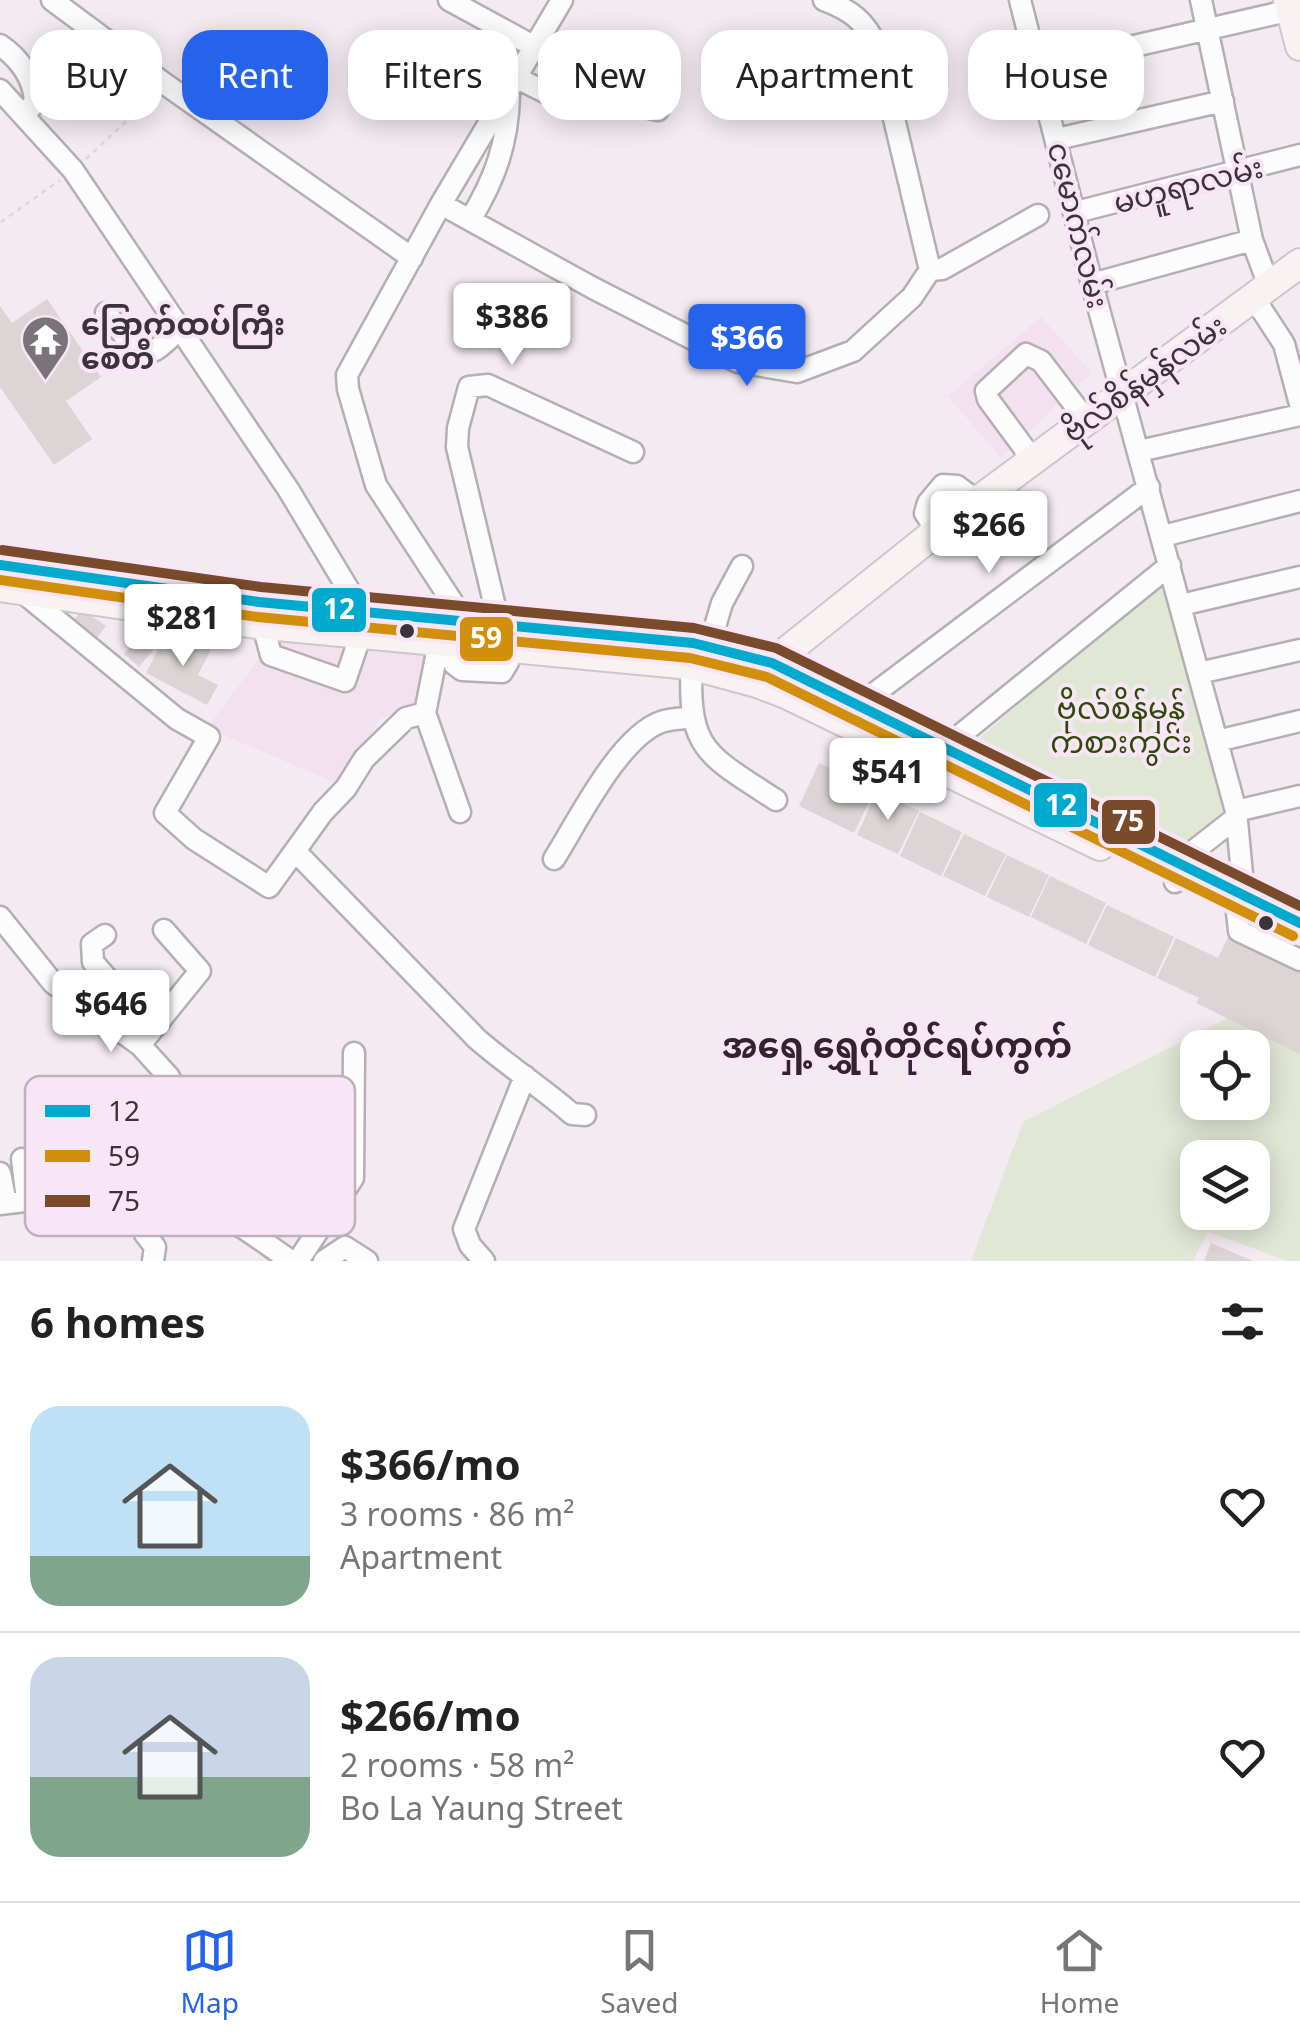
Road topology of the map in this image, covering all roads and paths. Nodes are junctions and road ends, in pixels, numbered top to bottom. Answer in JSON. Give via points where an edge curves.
{"nodes":[{"id":1,"x":52,"y":0,"type":"edge"},
{"id":2,"x":449,"y":0,"type":"edge"},
{"id":3,"x":562,"y":0,"type":"edge"},
{"id":4,"x":824,"y":0,"type":"edge"},
{"id":5,"x":1201,"y":0,"type":"edge"},
{"id":6,"x":1027,"y":2,"type":"edge"},
{"id":7,"x":1293,"y":6,"type":"edge"},
{"id":8,"x":1032,"y":30,"type":"edge"},
{"id":9,"x":1208,"y":30,"type":"junction"},
{"id":10,"x":1144,"y":44,"type":"edge"},
{"id":11,"x":0,"y":45,"type":"edge"},
{"id":12,"x":1300,"y":46,"type":"edge"},
{"id":13,"x":535,"y":47,"type":"junction"},
{"id":14,"x":518,"y":77,"type":"edge"},
{"id":15,"x":0,"y":90,"type":"edge"},
{"id":16,"x":1223,"y":101,"type":"junction"},
{"id":17,"x":24,"y":116,"type":"junction"},
{"id":18,"x":492,"y":120,"type":"edge"},
{"id":19,"x":508,"y":120,"type":"edge"},
{"id":20,"x":1052,"y":120,"type":"edge"},
{"id":21,"x":1057,"y":140,"type":"junction"},
{"id":22,"x":1300,"y":156,"type":"edge"},
{"id":23,"x":1237,"y":174,"type":"junction"},
{"id":24,"x":441,"y":204,"type":"junction"},
{"id":25,"x":1076,"y":212,"type":"junction"},
{"id":26,"x":1038,"y":216,"type":"dead end"},
{"id":27,"x":470,"y":220,"type":"junction"},
{"id":28,"x":1252,"y":240,"type":"junction"},
{"id":29,"x":412,"y":258,"type":"junction"},
{"id":30,"x":1300,"y":263,"type":"edge"},
{"id":31,"x":930,"y":270,"type":"junction"},
{"id":32,"x":1092,"y":284,"type":"junction"},
{"id":33,"x":1262,"y":292,"type":"junction"},
{"id":34,"x":106,"y":313,"type":"dead end"},
{"id":35,"x":180,"y":329,"type":"junction"},
{"id":36,"x":1124,"y":392,"type":"junction"},
{"id":37,"x":1300,"y":404,"type":"edge"},
{"id":38,"x":1300,"y":415,"type":"edge"},
{"id":39,"x":1086,"y":420,"type":"junction"},
{"id":40,"x":1140,"y":451,"type":"junction"},
{"id":41,"x":633,"y":452,"type":"dead end"},
{"id":42,"x":1033,"y":460,"type":"junction"},
{"id":43,"x":1149,"y":487,"type":"junction"},
{"id":44,"x":1300,"y":501,"type":"edge"},
{"id":45,"x":1163,"y":536,"type":"junction"},
{"id":46,"x":0,"y":565,"type":"edge"},
{"id":47,"x":1170,"y":565,"type":"junction"},
{"id":48,"x":742,"y":566,"type":"dead end"},
{"id":49,"x":1300,"y":578,"type":"edge"},
{"id":50,"x":9,"y":588,"type":"edge"},
{"id":51,"x":1181,"y":605,"type":"junction"},
{"id":52,"x":361,"y":623,"type":"junction"},
{"id":53,"x":263,"y":625,"type":"junction"},
{"id":54,"x":455,"y":635,"type":"junction"},
{"id":55,"x":504,"y":641,"type":"junction"},
{"id":56,"x":1300,"y":650,"type":"edge"},
{"id":57,"x":698,"y":652,"type":"junction"},
{"id":58,"x":764,"y":673,"type":"junction"},
{"id":59,"x":1199,"y":673,"type":"junction"},
{"id":60,"x":860,"y":705,"type":"junction"},
{"id":61,"x":425,"y":712,"type":"junction"},
{"id":62,"x":693,"y":717,"type":"junction"},
{"id":63,"x":1300,"y":720,"type":"edge"},
{"id":64,"x":1217,"y":741,"type":"junction"},
{"id":65,"x":939,"y":758,"type":"junction"},
{"id":66,"x":1300,"y":796,"type":"edge"},
{"id":67,"x":776,"y":800,"type":"dead end"},
{"id":68,"x":460,"y":812,"type":"dead end"},
{"id":69,"x":1236,"y":814,"type":"junction"},
{"id":70,"x":295,"y":850,"type":"junction"},
{"id":71,"x":554,"y":858,"type":"dead end"},
{"id":72,"x":1179,"y":874,"type":"junction"},
{"id":73,"x":1240,"y":904,"type":"junction"},
{"id":74,"x":0,"y":917,"type":"edge"},
{"id":75,"x":1300,"y":922,"type":"edge"},
{"id":76,"x":164,"y":930,"type":"dead end"},
{"id":77,"x":104,"y":935,"type":"dead end"},
{"id":78,"x":1300,"y":942,"type":"edge"},
{"id":79,"x":1300,"y":960,"type":"edge"},
{"id":80,"x":145,"y":1039,"type":"junction"},
{"id":81,"x":354,"y":1053,"type":"dead end"},
{"id":82,"x":169,"y":1076,"type":"edge"},
{"id":83,"x":354,"y":1076,"type":"edge"},
{"id":84,"x":525,"y":1076,"type":"junction"},
{"id":85,"x":585,"y":1115,"type":"dead end"},
{"id":86,"x":22,"y":1159,"type":"dead end"},
{"id":87,"x":0,"y":1172,"type":"edge"},
{"id":88,"x":25,"y":1184,"type":"edge"},
{"id":89,"x":3,"y":1204,"type":"edge"},
{"id":90,"x":147,"y":1236,"type":"edge"},
{"id":91,"x":253,"y":1236,"type":"edge"},
{"id":92,"x":312,"y":1236,"type":"edge"},
{"id":93,"x":153,"y":1261,"type":"edge"},
{"id":94,"x":294,"y":1261,"type":"edge"},
{"id":95,"x":324,"y":1261,"type":"edge"},
{"id":96,"x":367,"y":1261,"type":"edge"},
{"id":97,"x":484,"y":1261,"type":"edge"}],
"edges":[{"from":1,"to":29,"type":"street"},
{"from":2,"to":13,"type":"street"},
{"from":3,"to":13,"type":"street"},
{"from":4,"to":31,"type":"street","via":[[848,8],[877,47]]},
{"from":5,"to":9,"type":"street"},
{"from":6,"to":8,"type":"street","name":"ငမောက်လမ်း"},
{"from":7,"to":9,"type":"street"},
{"from":7,"to":12,"type":"main road"},
{"from":9,"to":10,"type":"street"},
{"from":9,"to":16,"type":"street"},
{"from":11,"to":17,"type":"street","via":[[34,86],[35,102]]},
{"from":13,"to":14,"type":"street"},
{"from":15,"to":17,"type":"street"},
{"from":16,"to":21,"type":"street"},
{"from":16,"to":23,"type":"street"},
{"from":17,"to":35,"type":"street","via":[[74,170]]},
{"from":18,"to":24,"type":"street"},
{"from":19,"to":27,"type":"street","via":[[496,176]]},
{"from":20,"to":21,"type":"street","name":"ငမောက်လမ်း"},
{"from":21,"to":25,"type":"street","name":"ငမောက်လမ်း"},
{"from":22,"to":23,"type":"street","name":"မဟူရာလမ်း"},
{"from":23,"to":25,"type":"street","name":"မဟူရာလမ်း"},
{"from":23,"to":28,"type":"street"},
{"from":24,"to":27,"type":"street"},
{"from":24,"to":29,"type":"street"},
{"from":25,"to":32,"type":"street","name":"ငမောက်လမ်း"},
{"from":26,"to":31,"type":"street"},
{"from":27,"to":31,"type":"street","via":[[738,362],[797,372],[852,351],[912,298]]},
{"from":28,"to":32,"type":"street"},
{"from":28,"to":33,"type":"street"},
{"from":29,"to":54,"type":"street","via":[[348,375],[348,389],[376,485]]},
{"from":30,"to":33,"type":"main road","name":"ဗိုလ်စိန်မှန်လမ်း"},
{"from":32,"to":36,"type":"street","name":"ငမောက်လမ်း"},
{"from":33,"to":36,"type":"main road","name":"ဗိုလ်စိန်မှန်လမ်း"},
{"from":33,"to":37,"type":"street"},
{"from":34,"to":35,"type":"street","via":[[147,352]]},
{"from":35,"to":52,"type":"street","via":[[288,489]]},
{"from":36,"to":39,"type":"main road","name":"ဗိုလ်စိန်မှန်လမ်း"},
{"from":36,"to":40,"type":"street","name":"ငမောက်လမ်း"},
{"from":38,"to":40,"type":"street"},
{"from":39,"to":42,"type":"main road","name":"ဗိုလ်စိန်မှန်လမ်း"},
{"from":39,"to":42,"type":"street","via":[[1041,362],[1026,354],[986,391]]},
{"from":40,"to":43,"type":"street","name":"ငမောက်လမ်း"},
{"from":41,"to":55,"type":"street","via":[[500,390],[469,387],[457,447]]},
{"from":42,"to":58,"type":"main road","name":"ဗိုလ်စိန်မှန်လမ်း"},
{"from":43,"to":45,"type":"street","name":"ငမောက်လမ်း"},
{"from":43,"to":60,"type":"street"},
{"from":44,"to":45,"type":"street"},
{"from":45,"to":47,"type":"street","name":"ငမောက်လမ်း"},
{"from":46,"to":52,"type":"main road"},
{"from":47,"to":51,"type":"street","name":"ငမောက်လမ်း"},
{"from":47,"to":65,"type":"street"},
{"from":48,"to":57,"type":"street"},
{"from":49,"to":51,"type":"street"},
{"from":50,"to":53,"type":"main road"},
{"from":50,"to":70,"type":"street","via":[[177,720],[209,737],[165,814],[269,887]]},
{"from":51,"to":59,"type":"street","name":"ငမောက်လမ်း"},
{"from":52,"to":53,"type":"main road"},
{"from":52,"to":53,"type":"street","via":[[345,680],[271,655]]},
{"from":52,"to":54,"type":"main road"},
{"from":54,"to":55,"type":"main road"},
{"from":54,"to":55,"type":"street","via":[[454,664],[462,670],[502,672],[508,662]]},
{"from":54,"to":61,"type":"street"},
{"from":55,"to":57,"type":"main road"},
{"from":56,"to":59,"type":"street"},
{"from":57,"to":58,"type":"main road"},
{"from":57,"to":62,"type":"street"},
{"from":58,"to":60,"type":"main road"},
{"from":58,"to":65,"type":"main road","via":[[850,724]]},
{"from":59,"to":64,"type":"street","name":"ငမောက်လမ်း"},
{"from":60,"to":65,"type":"main road"},
{"from":61,"to":68,"type":"street"},
{"from":61,"to":70,"type":"street","via":[[385,736]]},
{"from":62,"to":67,"type":"street","via":[[699,740],[717,762]]},
{"from":62,"to":71,"type":"street","via":[[645,731]]},
{"from":63,"to":64,"type":"street"},
{"from":64,"to":69,"type":"street","name":"ငမောက်လမ်း"},
{"from":65,"to":72,"type":"main road"},
{"from":66,"to":69,"type":"street"},
{"from":69,"to":72,"type":"street","via":[[1190,853]]},
{"from":69,"to":73,"type":"street","name":"ငမောက်လမ်း"},
{"from":70,"to":84,"type":"street","via":[[477,1039]]},
{"from":72,"to":73,"type":"main road"},
{"from":73,"to":75,"type":"main road"},
{"from":73,"to":78,"type":"main road"},
{"from":73,"to":79,"type":"street","via":[[1239,931]]},
{"from":74,"to":80,"type":"street","via":[[53,983]]},
{"from":76,"to":80,"type":"street","via":[[200,971]]},
{"from":77,"to":80,"type":"street","via":[[92,944],[94,962]]},
{"from":80,"to":82,"type":"street"},
{"from":81,"to":83,"type":"street"},
{"from":84,"to":85,"type":"street","via":[[572,1114]]},
{"from":84,"to":97,"type":"street","via":[[464,1230]]},
{"from":86,"to":88,"type":"street"},
{"from":87,"to":89,"type":"street"},
{"from":90,"to":93,"type":"street","via":[[155,1247]]},
{"from":91,"to":94,"type":"street"},
{"from":92,"to":94,"type":"street"},
{"from":95,"to":96,"type":"street","via":[[345,1247]]}]}
